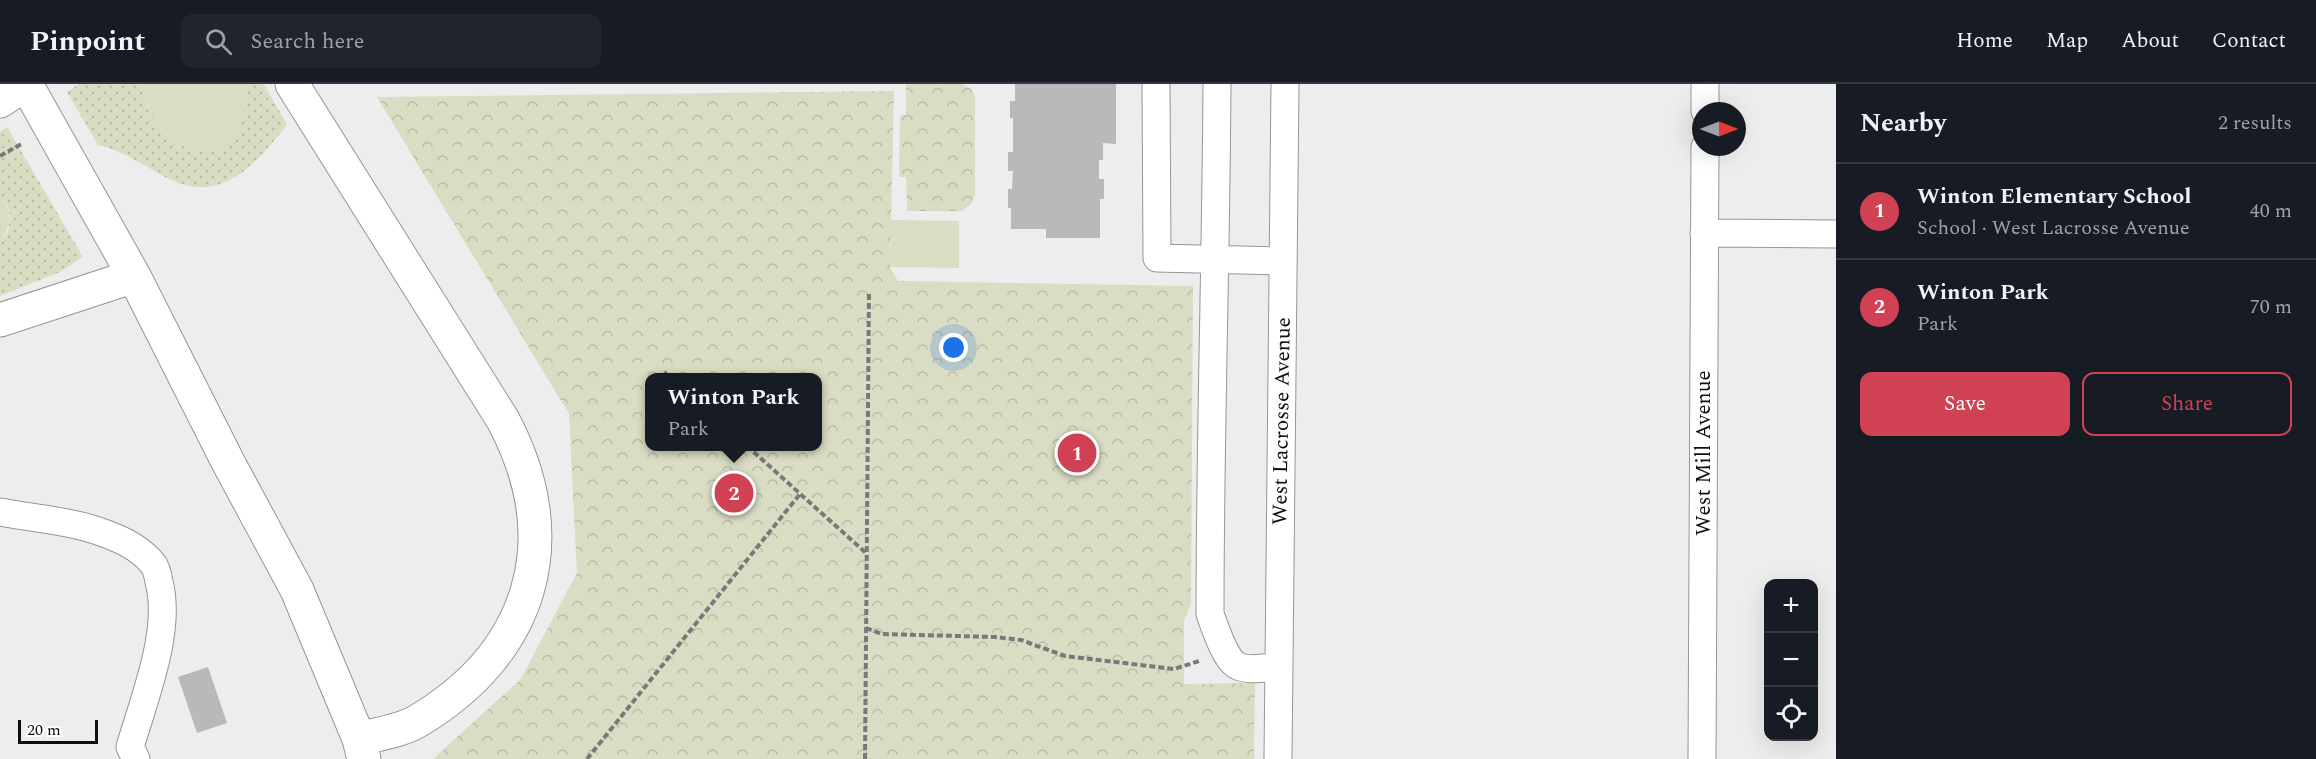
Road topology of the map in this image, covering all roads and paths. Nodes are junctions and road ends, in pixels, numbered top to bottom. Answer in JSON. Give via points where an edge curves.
{"nodes":[{"id":1,"x":292,"y":84,"type":"edge"},
{"id":2,"x":1156,"y":84,"type":"edge"},
{"id":3,"x":1217,"y":84,"type":"edge"},
{"id":4,"x":1285,"y":84,"type":"edge"},
{"id":5,"x":1705,"y":84,"type":"edge"},
{"id":6,"x":31,"y":93,"type":"edge"},
{"id":7,"x":0,"y":101,"type":"edge"},
{"id":8,"x":1705,"y":102,"type":"edge"},
{"id":9,"x":22,"y":143,"type":"dead end"},
{"id":10,"x":0,"y":156,"type":"edge"},
{"id":11,"x":1705,"y":156,"type":"edge"},
{"id":12,"x":1704,"y":233,"type":"junction"},
{"id":13,"x":1836,"y":234,"type":"edge"},
{"id":14,"x":1216,"y":260,"type":"junction"},
{"id":15,"x":1283,"y":261,"type":"junction"},
{"id":16,"x":134,"y":276,"type":"junction"},
{"id":17,"x":869,"y":291,"type":"dead end"},
{"id":18,"x":0,"y":321,"type":"edge"},
{"id":19,"x":752,"y":451,"type":"edge"},
{"id":20,"x":800,"y":494,"type":"junction"},
{"id":21,"x":0,"y":512,"type":"edge"},
{"id":22,"x":867,"y":554,"type":"junction"},
{"id":23,"x":866,"y":628,"type":"junction"},
{"id":24,"x":1226,"y":652,"type":"junction"},
{"id":25,"x":1279,"y":667,"type":"junction"},
{"id":26,"x":362,"y":749,"type":"edge"},
{"id":27,"x":136,"y":759,"type":"edge"},
{"id":28,"x":587,"y":759,"type":"edge"},
{"id":29,"x":865,"y":759,"type":"edge"},
{"id":30,"x":1278,"y":759,"type":"edge"},
{"id":31,"x":1702,"y":759,"type":"edge"}],
"edges":[{"from":1,"to":26,"type":"main road","via":[[503,420],[523,466],[536,528],[525,599],[505,642],[454,695],[414,723]]},
{"from":2,"to":14,"type":"street","via":[[1157,258]]},
{"from":3,"to":14,"type":"street"},
{"from":4,"to":15,"type":"street","name":"West Lacrosse Avenue"},
{"from":5,"to":8,"type":"street"},
{"from":6,"to":7,"type":"main road"},
{"from":6,"to":16,"type":"main road"},
{"from":9,"to":10,"type":"path"},
{"from":11,"to":12,"type":"street","name":"West Mill Avenue"},
{"from":12,"to":13,"type":"street"},
{"from":12,"to":31,"type":"street","name":"West Mill Avenue"},
{"from":14,"to":15,"type":"street"},
{"from":14,"to":24,"type":"street","via":[[1210,614]]},
{"from":15,"to":25,"type":"street","name":"West Lacrosse Avenue"},
{"from":16,"to":18,"type":"main road"},
{"from":16,"to":26,"type":"main road","via":[[297,590]]},
{"from":17,"to":22,"type":"path"},
{"from":19,"to":20,"type":"path"},
{"from":20,"to":22,"type":"path"},
{"from":20,"to":28,"type":"path"},
{"from":21,"to":27,"type":"street","via":[[92,529],[139,550],[155,566],[163,619],[130,747]]},
{"from":22,"to":23,"type":"path"},
{"from":23,"to":24,"type":"path","via":[[882,634],[1021,640],[1065,656],[1174,669]]},
{"from":23,"to":29,"type":"path"},
{"from":24,"to":25,"type":"street","via":[[1236,665]]},
{"from":25,"to":30,"type":"street","name":"West Lacrosse Avenue"}]}
